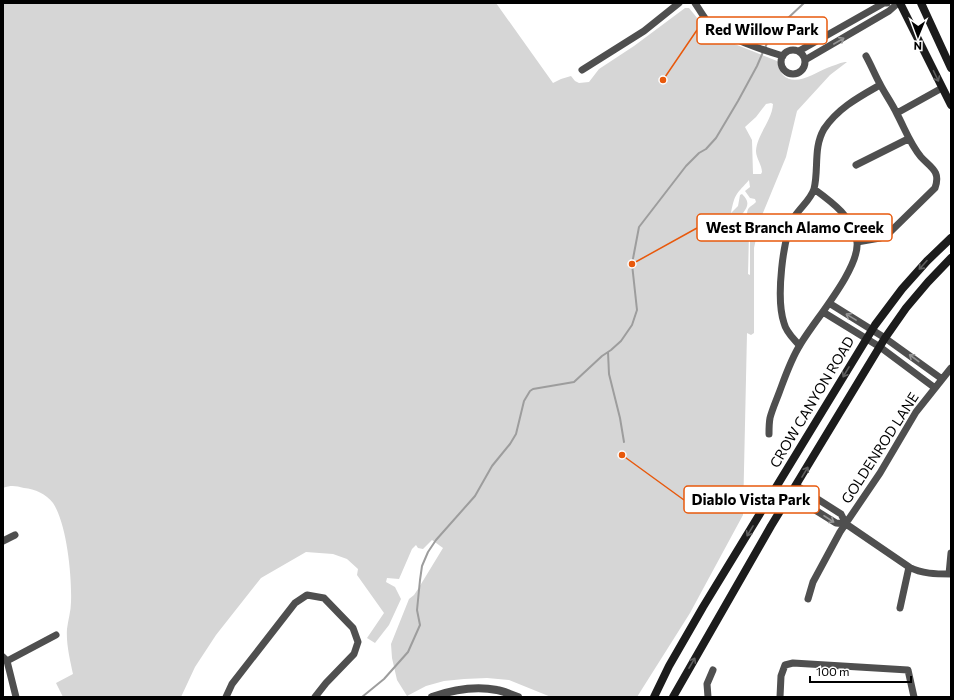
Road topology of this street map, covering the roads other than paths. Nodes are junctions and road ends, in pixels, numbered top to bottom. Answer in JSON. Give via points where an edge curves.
{"nodes":[{"id":1,"x":679,"y":3,"type":"edge"},
{"id":2,"x":695,"y":3,"type":"edge"},
{"id":3,"x":887,"y":3,"type":"edge"},
{"id":4,"x":899,"y":3,"type":"edge"},
{"id":5,"x":921,"y":3,"type":"edge"},
{"id":6,"x":799,"y":51,"type":"junction"},
{"id":7,"x":779,"y":55,"type":"junction"},
{"id":8,"x":866,"y":56,"type":"dead end"},
{"id":9,"x":805,"y":60,"type":"junction"},
{"id":10,"x":951,"y":68,"type":"edge"},
{"id":11,"x":582,"y":70,"type":"dead end"},
{"id":12,"x":880,"y":85,"type":"junction"},
{"id":13,"x":942,"y":88,"type":"junction"},
{"id":14,"x":951,"y":105,"type":"edge"},
{"id":15,"x":897,"y":113,"type":"junction"},
{"id":16,"x":908,"y":139,"type":"junction"},
{"id":17,"x":856,"y":165,"type":"dead end"},
{"id":18,"x":814,"y":189,"type":"junction"},
{"id":19,"x":951,"y":238,"type":"edge"},
{"id":20,"x":857,"y":242,"type":"junction"},
{"id":21,"x":951,"y":258,"type":"edge"},
{"id":22,"x":829,"y":303,"type":"junction"},
{"id":23,"x":823,"y":312,"type":"junction"},
{"id":24,"x":872,"y":330,"type":"junction"},
{"id":25,"x":885,"y":338,"type":"junction"},
{"id":26,"x":866,"y":339,"type":"junction"},
{"id":27,"x":799,"y":345,"type":"junction"},
{"id":28,"x":880,"y":347,"type":"junction"},
{"id":29,"x":951,"y":368,"type":"edge"},
{"id":30,"x":942,"y":379,"type":"junction"},
{"id":31,"x":935,"y":388,"type":"junction"},
{"id":32,"x":769,"y":434,"type":"dead end"},
{"id":33,"x":797,"y":486,"type":"junction"},
{"id":34,"x":791,"y":495,"type":"junction"},
{"id":35,"x":846,"y":524,"type":"junction"},
{"id":36,"x":15,"y":535,"type":"dead end"},
{"id":37,"x":3,"y":541,"type":"edge"},
{"id":38,"x":951,"y":553,"type":"edge"},
{"id":39,"x":908,"y":567,"type":"junction"},
{"id":40,"x":950,"y":574,"type":"edge"},
{"id":41,"x":808,"y":599,"type":"dead end"},
{"id":42,"x":900,"y":608,"type":"dead end"},
{"id":43,"x":56,"y":635,"type":"dead end"},
{"id":44,"x":5,"y":659,"type":"edge"},
{"id":45,"x":713,"y":670,"type":"dead end"},
{"id":46,"x":496,"y":694,"type":"edge"},
{"id":47,"x":16,"y":697,"type":"edge"},
{"id":48,"x":226,"y":697,"type":"edge"},
{"id":49,"x":315,"y":697,"type":"edge"},
{"id":50,"x":432,"y":697,"type":"edge"},
{"id":51,"x":518,"y":697,"type":"edge"},
{"id":52,"x":654,"y":697,"type":"edge"},
{"id":53,"x":673,"y":697,"type":"edge"},
{"id":54,"x":708,"y":697,"type":"edge"},
{"id":55,"x":780,"y":697,"type":"edge"},
{"id":56,"x":914,"y":697,"type":"edge"}],
"edges":[{"from":1,"to":11,"type":"street","via":[[644,31]]},
{"from":2,"to":7,"type":"street","via":[[708,22],[720,31]]},
{"from":3,"to":6,"type":"street"},
{"from":9,"to":4,"type":"street","one_way":true,"via":[[889,12]]},
{"from":4,"to":13,"type":"main road","one_way":true},
{"from":5,"to":10,"type":"main road"},
{"from":6,"to":7,"type":"street","via":[[790,50]]},
{"from":6,"to":9,"type":"street"},
{"from":7,"to":9,"type":"street","via":[[784,68],[792,73],[802,70]]},
{"from":8,"to":12,"type":"street"},
{"from":12,"to":15,"type":"street"},
{"from":12,"to":18,"type":"street","via":[[850,102],[836,114],[824,131],[816,158]]},
{"from":13,"to":14,"type":"main road"},
{"from":13,"to":15,"type":"street"},
{"from":15,"to":16,"type":"street"},
{"from":16,"to":17,"type":"street"},
{"from":16,"to":20,"type":"street","via":[[937,175],[935,188],[887,235]]},
{"from":18,"to":20,"type":"street","via":[[844,214],[852,226]]},
{"from":18,"to":27,"type":"street","via":[[795,217],[782,266],[783,322]]},
{"from":19,"to":24,"type":"main road","name":"CROW CANYON ROAD","one_way":true,"via":[[902,289]]},
{"from":20,"to":22,"type":"street","via":[[850,269]]},
{"from":21,"to":25,"type":"main road","via":[[906,308]]},
{"from":22,"to":23,"type":"street"},
{"from":24,"to":22,"type":"street","one_way":true},
{"from":23,"to":26,"type":"street"},
{"from":23,"to":27,"type":"street"},
{"from":24,"to":25,"type":"street"},
{"from":24,"to":26,"type":"main road","name":"CROW CANYON ROAD"},
{"from":25,"to":28,"type":"main road"},
{"from":30,"to":25,"type":"street","one_way":true},
{"from":26,"to":28,"type":"street"},
{"from":26,"to":52,"type":"main road","name":"CROW CANYON ROAD","one_way":true,"via":[[703,607]]},
{"from":27,"to":32,"type":"street","via":[[770,420]]},
{"from":28,"to":31,"type":"street"},
{"from":33,"to":28,"type":"main road","one_way":true},
{"from":29,"to":30,"type":"street","name":"GOLDENROD LANE"},
{"from":30,"to":31,"type":"street","name":"GOLDENROD LANE"},
{"from":31,"to":35,"type":"street","name":"GOLDENROD LANE","via":[[916,412]]},
{"from":33,"to":34,"type":"main road"},
{"from":33,"to":35,"type":"street","via":[[841,514]]},
{"from":34,"to":35,"type":"street","one_way":true,"via":[[836,523]]},
{"from":53,"to":34,"type":"main road","one_way":true},
{"from":35,"to":39,"type":"street"},
{"from":35,"to":41,"type":"street","name":"GOLDENROD LANE","via":[[813,582]]},
{"from":36,"to":37,"type":"street"},
{"from":38,"to":40,"type":"street"},
{"from":39,"to":40,"type":"street","via":[[919,572]]},
{"from":39,"to":42,"type":"street"},
{"from":43,"to":44,"type":"street"},
{"from":44,"to":47,"type":"street"},
{"from":45,"to":54,"type":"street","via":[[707,684]]},
{"from":46,"to":50,"type":"street","via":[[481,689],[458,690]]},
{"from":46,"to":51,"type":"street"},
{"from":48,"to":49,"type":"street","via":[[232,684],[295,603],[307,595],[324,598],[353,628],[358,642],[354,654]]},
{"from":55,"to":56,"type":"street","via":[[781,676],[785,665],[793,663],[908,670]]}]}
